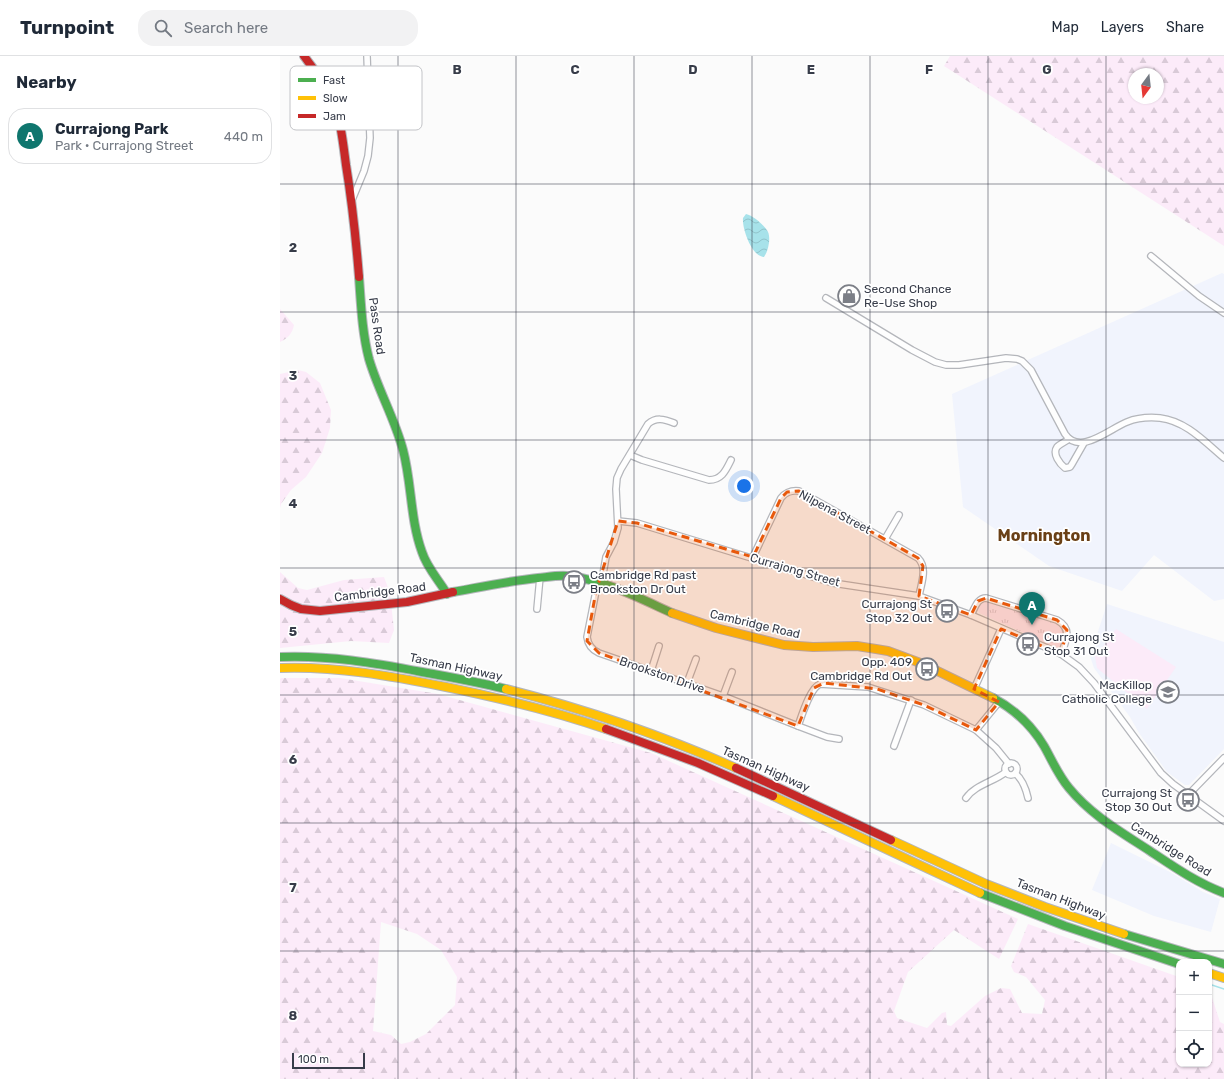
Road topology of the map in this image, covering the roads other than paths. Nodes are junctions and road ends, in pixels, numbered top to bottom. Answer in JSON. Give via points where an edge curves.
{"nodes":[{"id":1,"x":304,"y":56,"type":"edge"},
{"id":2,"x":367,"y":56,"type":"edge"},
{"id":3,"x":311,"y":66,"type":"edge"},
{"id":4,"x":367,"y":66,"type":"edge"},
{"id":5,"x":340,"y":130,"type":"edge"},
{"id":6,"x":370,"y":130,"type":"edge"},
{"id":7,"x":352,"y":200,"type":"junction"},
{"id":8,"x":1151,"y":256,"type":"dead end"},
{"id":9,"x":826,"y":298,"type":"dead end"},
{"id":10,"x":1224,"y":313,"type":"edge"},
{"id":11,"x":674,"y":423,"type":"dead end"},
{"id":12,"x":1069,"y":439,"type":"junction"},
{"id":13,"x":1084,"y":442,"type":"junction"},
{"id":14,"x":630,"y":455,"type":"junction"},
{"id":15,"x":1224,"y":458,"type":"edge"},
{"id":16,"x":731,"y":460,"type":"dead end"},
{"id":17,"x":899,"y":515,"type":"dead end"},
{"id":18,"x":618,"y":521,"type":"junction"},
{"id":19,"x":885,"y":539,"type":"junction"},
{"id":20,"x":753,"y":557,"type":"junction"},
{"id":21,"x":540,"y":577,"type":"junction"},
{"id":22,"x":599,"y":582,"type":"junction"},
{"id":23,"x":447,"y":594,"type":"junction"},
{"id":24,"x":919,"y":596,"type":"junction"},
{"id":25,"x":280,"y":599,"type":"edge"},
{"id":26,"x":537,"y":609,"type":"dead end"},
{"id":27,"x":972,"y":615,"type":"junction"},
{"id":28,"x":1001,"y":629,"type":"junction"},
{"id":29,"x":659,"y":646,"type":"dead end"},
{"id":30,"x":1061,"y":654,"type":"junction"},
{"id":31,"x":280,"y":657,"type":"edge"},
{"id":32,"x":696,"y":659,"type":"dead end"},
{"id":33,"x":280,"y":668,"type":"edge"},
{"id":34,"x":651,"y":671,"type":"junction"},
{"id":35,"x":732,"y":672,"type":"dead end"},
{"id":36,"x":687,"y":683,"type":"junction"},
{"id":37,"x":974,"y":689,"type":"junction"},
{"id":38,"x":723,"y":696,"type":"junction"},
{"id":39,"x":911,"y":700,"type":"junction"},
{"id":40,"x":999,"y":702,"type":"junction"},
{"id":41,"x":798,"y":726,"type":"junction"},
{"id":42,"x":976,"y":730,"type":"junction"},
{"id":43,"x":839,"y":738,"type":"dead end"},
{"id":44,"x":894,"y":746,"type":"dead end"},
{"id":45,"x":1224,"y":758,"type":"edge"},
{"id":46,"x":1009,"y":764,"type":"junction"},
{"id":47,"x":1006,"y":772,"type":"junction"},
{"id":48,"x":1015,"y":773,"type":"junction"},
{"id":49,"x":1188,"y":795,"type":"junction"},
{"id":50,"x":966,"y":798,"type":"dead end"},
{"id":51,"x":1028,"y":798,"type":"dead end"},
{"id":52,"x":1224,"y":821,"type":"edge"},
{"id":53,"x":1224,"y":893,"type":"edge"},
{"id":54,"x":1176,"y":963,"type":"edge"},
{"id":55,"x":1224,"y":964,"type":"edge"},
{"id":56,"x":1212,"y":974,"type":"edge"},
{"id":57,"x":1224,"y":978,"type":"edge"}],
"edges":[{"from":1,"to":3,"type":"main road","name":"Pass Road"},
{"from":2,"to":4,"type":"street"},
{"from":5,"to":7,"type":"main road","name":"Pass Road"},
{"from":6,"to":7,"type":"street","via":[[368,156]]},
{"from":7,"to":23,"type":"main road","name":"Pass Road","via":[[362,314],[370,361],[404,451],[416,531],[422,553]]},
{"from":8,"to":10,"type":"street"},
{"from":9,"to":12,"type":"street","via":[[935,362],[959,365],[1006,358],[1022,361],[1031,370]]},
{"from":11,"to":14,"type":"street","via":[[658,419],[651,422]]},
{"from":12,"to":13,"type":"street"},
{"from":12,"to":13,"type":"street","via":[[1058,447],[1056,452],[1061,465],[1065,468],[1072,464]]},
{"from":13,"to":15,"type":"street","via":[[1133,420],[1161,418],[1179,423],[1192,431]]},
{"from":14,"to":16,"type":"street","via":[[709,480],[722,475]]},
{"from":14,"to":18,"type":"street","via":[[616,483]]},
{"from":17,"to":19,"type":"street","name":"Nilpena Street"},
{"from":18,"to":20,"type":"street","name":"Currajong Street","via":[[637,523]]},
{"from":18,"to":22,"type":"street","via":[[616,536],[606,557]]},
{"from":19,"to":20,"type":"street","name":"Nilpena Street","via":[[795,490],[781,498]]},
{"from":19,"to":24,"type":"street","name":"Nilpena Street","via":[[918,558],[922,563],[924,572]]},
{"from":20,"to":24,"type":"street","name":"Currajong Street","via":[[834,583]]},
{"from":21,"to":22,"type":"main road","name":"Cambridge Road","via":[[559,576]]},
{"from":21,"to":23,"type":"main road","name":"Cambridge Road"},
{"from":21,"to":26,"type":"street"},
{"from":22,"to":34,"type":"street","name":"Brookston Drive","via":[[587,637],[590,648],[599,654]]},
{"from":22,"to":37,"type":"main road","name":"Cambridge Road","via":[[689,619],[772,642],[804,647],[863,647],[904,656]]},
{"from":23,"to":25,"type":"main road","name":"Cambridge Road","via":[[415,601],[321,611],[292,607]]},
{"from":24,"to":27,"type":"street","name":"Currajong Street"},
{"from":27,"to":28,"type":"street","name":"Currajong Street"},
{"from":27,"to":30,"type":"street","via":[[978,601],[986,598],[1057,620],[1064,625],[1067,632]]},
{"from":28,"to":30,"type":"street","name":"Currajong Street"},
{"from":28,"to":37,"type":"street"},
{"from":29,"to":34,"type":"street"},
{"from":30,"to":49,"type":"street","name":"Currajong Street","via":[[1086,673],[1161,773]]},
{"from":31,"to":55,"type":"main road","name":"Tasman Highway","via":[[338,658],[438,674],[537,697],[598,715],[643,730],[724,763],[987,884],[1131,938]]},
{"from":32,"to":36,"type":"street"},
{"from":33,"to":54,"type":"main road","name":"Tasman Highway","via":[[340,670],[464,690],[546,711],[624,736],[722,774],[1003,902],[1059,924]]},
{"from":34,"to":36,"type":"street","name":"Brookston Drive"},
{"from":35,"to":38,"type":"street"},
{"from":36,"to":38,"type":"street","name":"Brookston Drive"},
{"from":37,"to":40,"type":"main road","name":"Cambridge Road"},
{"from":38,"to":41,"type":"street","name":"Brookston Drive"},
{"from":39,"to":41,"type":"street","via":[[868,687],[820,684],[814,688]]},
{"from":39,"to":42,"type":"street"},
{"from":39,"to":44,"type":"street"},
{"from":40,"to":42,"type":"street"},
{"from":40,"to":53,"type":"main road","name":"Cambridge Road","via":[[1037,735],[1061,778],[1088,808],[1178,870]]},
{"from":41,"to":43,"type":"street","name":"Brookston Drive","via":[[827,737]]},
{"from":42,"to":46,"type":"street"},
{"from":45,"to":49,"type":"street"},
{"from":46,"to":47,"type":"street","via":[[1005,767]]},
{"from":46,"to":48,"type":"street","via":[[1016,766]]},
{"from":47,"to":48,"type":"street","via":[[1010,775]]},
{"from":47,"to":50,"type":"street","via":[[971,792]]},
{"from":48,"to":51,"type":"street","via":[[1022,782]]},
{"from":49,"to":52,"type":"street","name":"Currajong Street"},
{"from":56,"to":57,"type":"main road"}]}
